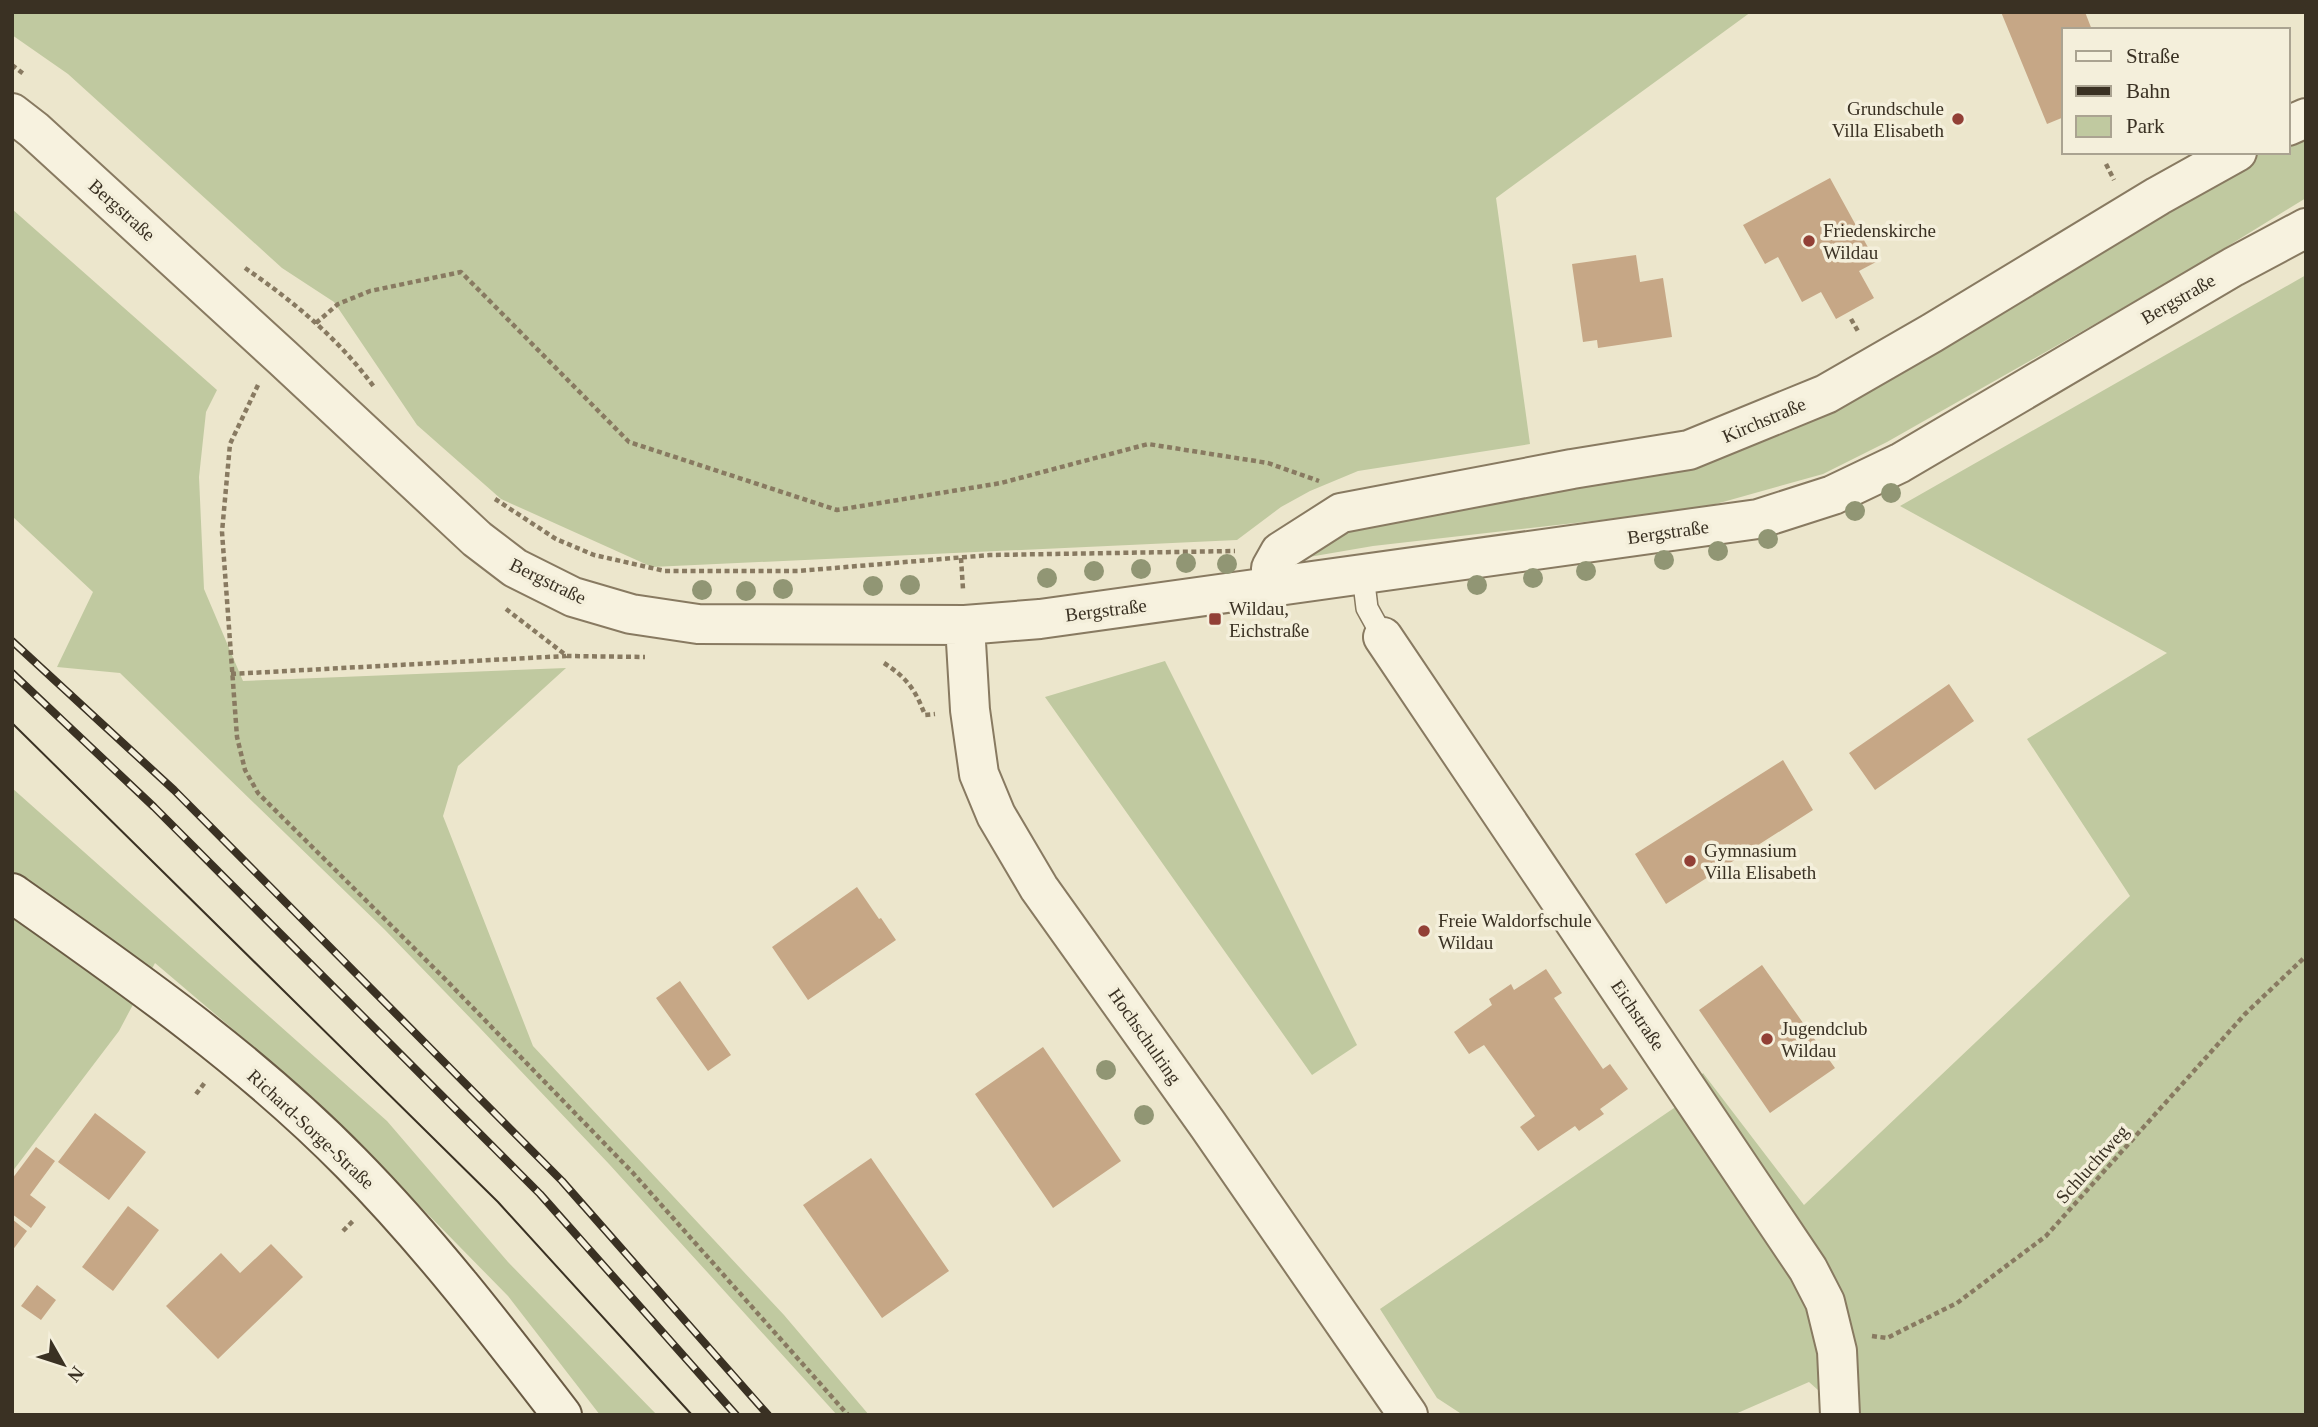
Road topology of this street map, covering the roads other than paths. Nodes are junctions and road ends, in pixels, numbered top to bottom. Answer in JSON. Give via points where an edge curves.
{"nodes":[{"id":1,"x":12,"y":113,"type":"edge"},
{"id":2,"x":2306,"y":118,"type":"edge"},
{"id":3,"x":2290,"y":125,"type":"edge"},
{"id":4,"x":2233,"y":154,"type":"edge"},
{"id":5,"x":2306,"y":228,"type":"edge"},
{"id":6,"x":1275,"y":569,"type":"junction"},
{"id":7,"x":1363,"y":575,"type":"junction"},
{"id":8,"x":965,"y":625,"type":"junction"},
{"id":9,"x":1383,"y":637,"type":"joint"},
{"id":10,"x":12,"y":893,"type":"edge"},
{"id":11,"x":562,"y":1415,"type":"edge"},
{"id":12,"x":1408,"y":1415,"type":"edge"},
{"id":13,"x":1840,"y":1415,"type":"edge"}],
"edges":[{"from":1,"to":8,"type":"street","name":"Bergstraße","via":[[477,539],[515,568],[573,597],[631,614],[698,624]]},
{"from":2,"to":3,"type":"street"},
{"from":4,"to":6,"type":"street","name":"Kirchstraße","via":[[1841,386],[1731,434],[1689,450],[1341,513],[1290,543]]},
{"from":5,"to":7,"type":"street","name":"Bergstraße","via":[[1900,463],[1833,495],[1758,519]]},
{"from":6,"to":7,"type":"street","name":"Bergstraße"},
{"from":6,"to":8,"type":"street","name":"Bergstraße","via":[[1108,610]]},
{"from":7,"to":9,"type":"lane","via":[[1367,608]]},
{"from":8,"to":12,"type":"street","name":"Hochschulring","via":[[979,775],[996,815],[1039,888]]},
{"from":9,"to":13,"type":"street","name":"Eichstraße","via":[[1808,1269],[1825,1302],[1837,1351]]},
{"from":10,"to":11,"type":"street","name":"Richard-Sorge-Straße","via":[[129,976],[302,1116],[444,1265]]}]}
